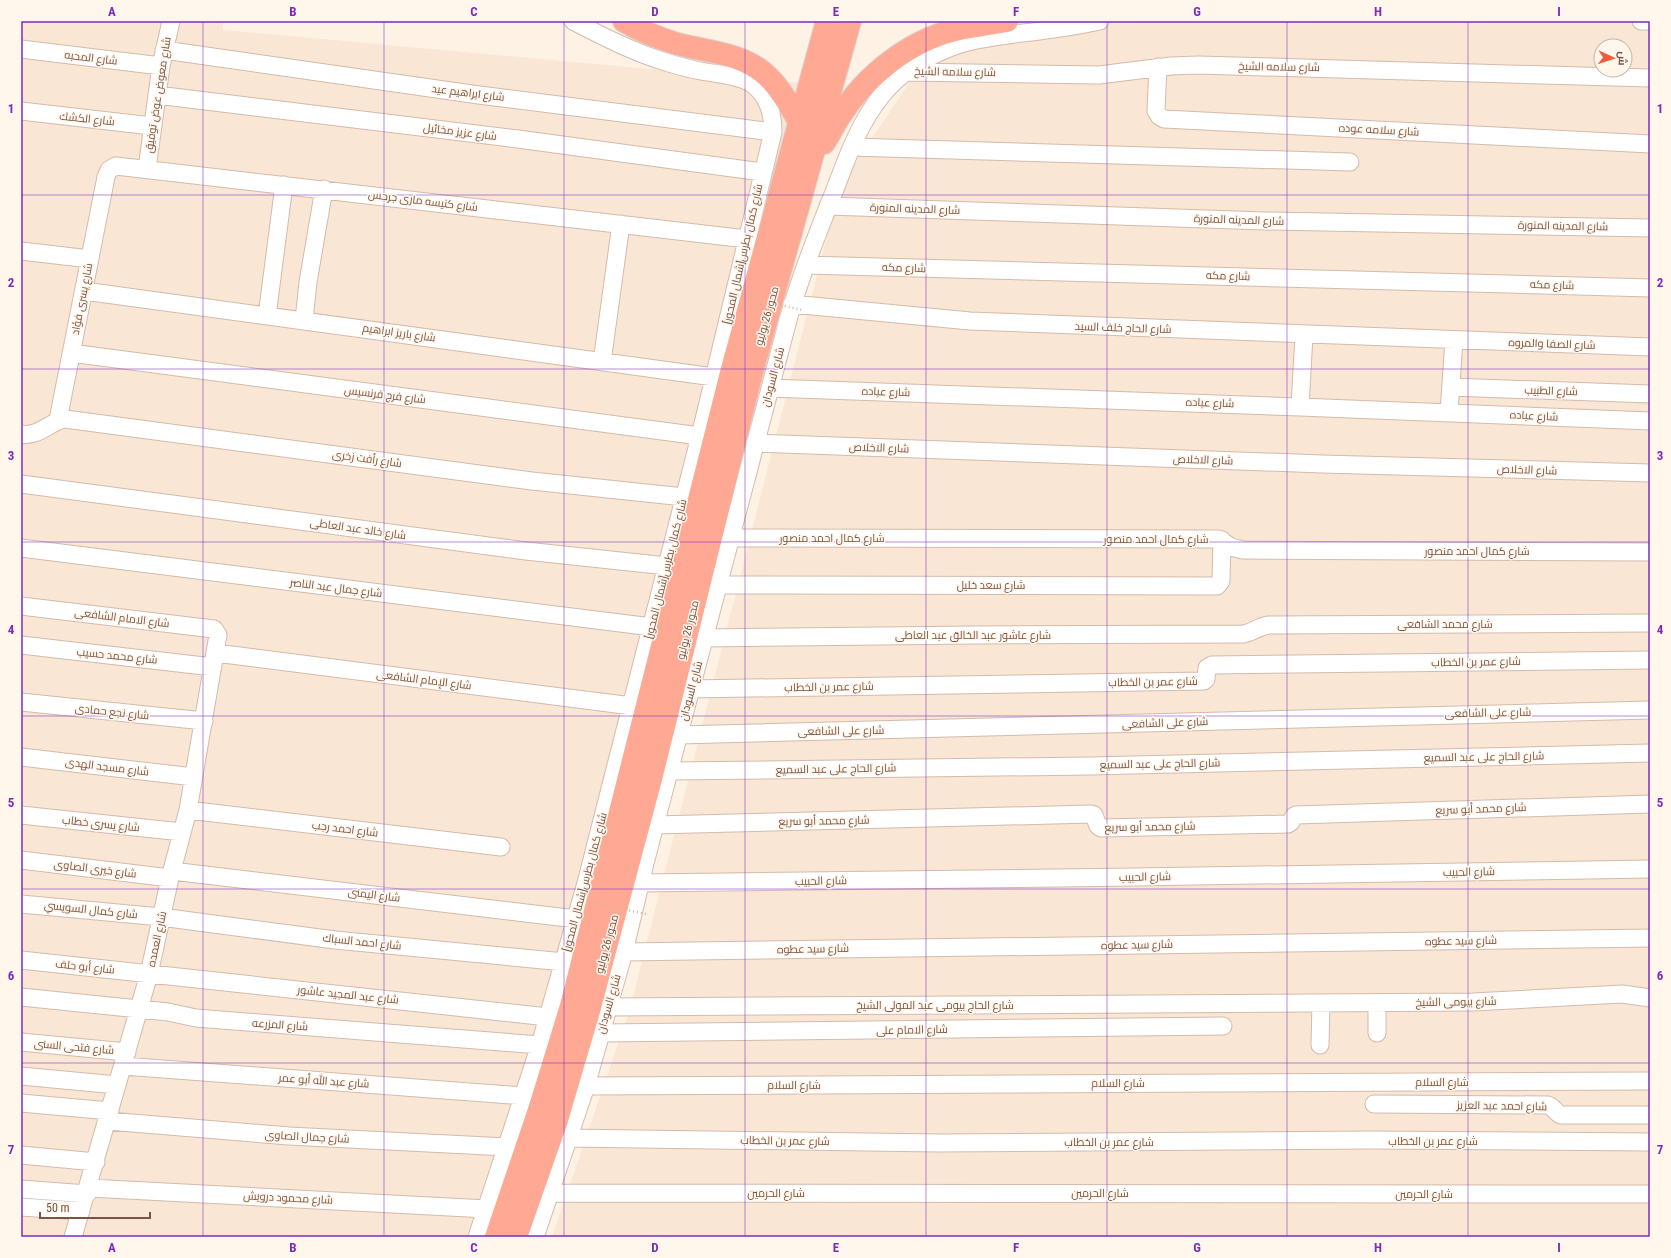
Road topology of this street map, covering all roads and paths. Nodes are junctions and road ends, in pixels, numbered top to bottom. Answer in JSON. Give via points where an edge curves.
{"nodes":[{"id":1,"x":171,"y":21,"type":"edge"},
{"id":2,"x":573,"y":21,"type":"edge"},
{"id":3,"x":624,"y":21,"type":"edge"},
{"id":4,"x":827,"y":21,"type":"edge"},
{"id":5,"x":850,"y":21,"type":"edge"},
{"id":6,"x":1007,"y":21,"type":"edge"},
{"id":7,"x":1100,"y":21,"type":"edge"},
{"id":8,"x":1641,"y":21,"type":"edge"},
{"id":9,"x":1650,"y":21,"type":"edge"},
{"id":10,"x":21,"y":49,"type":"edge"},
{"id":11,"x":162,"y":58,"type":"junction"},
{"id":12,"x":1158,"y":67,"type":"junction"},
{"id":13,"x":908,"y":72,"type":"junction"},
{"id":14,"x":1650,"y":78,"type":"edge"},
{"id":15,"x":157,"y":95,"type":"junction"},
{"id":16,"x":21,"y":111,"type":"edge"},
{"id":17,"x":799,"y":121,"type":"junction"},
{"id":18,"x":152,"y":126,"type":"junction"},
{"id":19,"x":773,"y":132,"type":"junction"},
{"id":20,"x":1650,"y":144,"type":"edge"},
{"id":21,"x":852,"y":147,"type":"junction"},
{"id":22,"x":811,"y":159,"type":"junction"},
{"id":23,"x":1350,"y":162,"type":"dead end"},
{"id":24,"x":147,"y":169,"type":"junction"},
{"id":25,"x":762,"y":172,"type":"junction"},
{"id":26,"x":106,"y":177,"type":"joint"},
{"id":27,"x":284,"y":185,"type":"junction"},
{"id":28,"x":324,"y":189,"type":"junction"},
{"id":29,"x":828,"y":206,"type":"junction"},
{"id":30,"x":621,"y":224,"type":"junction"},
{"id":31,"x":1650,"y":228,"type":"edge"},
{"id":32,"x":747,"y":239,"type":"junction"},
{"id":33,"x":21,"y":250,"type":"edge"},
{"id":34,"x":90,"y":259,"type":"junction"},
{"id":35,"x":806,"y":265,"type":"junction"},
{"id":36,"x":1650,"y":288,"type":"edge"},
{"id":37,"x":84,"y":291,"type":"junction"},
{"id":38,"x":738,"y":295,"type":"dead end"},
{"id":39,"x":797,"y":307,"type":"junction"},
{"id":40,"x":267,"y":316,"type":"junction"},
{"id":41,"x":304,"y":320,"type":"junction"},
{"id":42,"x":1304,"y":335,"type":"junction"},
{"id":43,"x":1454,"y":340,"type":"junction"},
{"id":44,"x":1650,"y":347,"type":"edge"},
{"id":45,"x":71,"y":354,"type":"junction"},
{"id":46,"x":602,"y":362,"type":"junction"},
{"id":47,"x":714,"y":377,"type":"junction"},
{"id":48,"x":1451,"y":387,"type":"junction"},
{"id":49,"x":770,"y":388,"type":"junction"},
{"id":50,"x":1650,"y":394,"type":"edge"},
{"id":51,"x":1300,"y":407,"type":"junction"},
{"id":52,"x":1449,"y":412,"type":"junction"},
{"id":53,"x":54,"y":422,"type":"junction"},
{"id":54,"x":1650,"y":422,"type":"edge"},
{"id":55,"x":21,"y":434,"type":"edge"},
{"id":56,"x":700,"y":436,"type":"junction"},
{"id":57,"x":756,"y":443,"type":"junction"},
{"id":58,"x":1650,"y":473,"type":"edge"},
{"id":59,"x":21,"y":484,"type":"edge"},
{"id":60,"x":684,"y":497,"type":"junction"},
{"id":61,"x":730,"y":538,"type":"junction"},
{"id":62,"x":1222,"y":540,"type":"junction"},
{"id":63,"x":21,"y":548,"type":"edge"},
{"id":64,"x":1650,"y":552,"type":"edge"},
{"id":65,"x":667,"y":566,"type":"junction"},
{"id":66,"x":718,"y":585,"type":"junction"},
{"id":67,"x":21,"y":606,"type":"edge"},
{"id":68,"x":1650,"y":623,"type":"edge"},
{"id":69,"x":652,"y":627,"type":"junction"},
{"id":70,"x":1243,"y":634,"type":"joint"},
{"id":71,"x":218,"y":635,"type":"joint"},
{"id":72,"x":704,"y":638,"type":"junction"},
{"id":73,"x":21,"y":645,"type":"edge"},
{"id":74,"x":215,"y":660,"type":"junction"},
{"id":75,"x":1650,"y":660,"type":"edge"},
{"id":76,"x":691,"y":689,"type":"junction"},
{"id":77,"x":21,"y":702,"type":"edge"},
{"id":78,"x":632,"y":706,"type":"junction"},
{"id":79,"x":1650,"y":710,"type":"edge"},
{"id":80,"x":204,"y":721,"type":"junction"},
{"id":81,"x":679,"y":735,"type":"junction"},
{"id":82,"x":1650,"y":753,"type":"edge"},
{"id":83,"x":21,"y":757,"type":"edge"},
{"id":84,"x":670,"y":771,"type":"junction"},
{"id":85,"x":194,"y":777,"type":"junction"},
{"id":86,"x":1650,"y":804,"type":"edge"},
{"id":87,"x":188,"y":810,"type":"junction"},
{"id":88,"x":21,"y":815,"type":"edge"},
{"id":89,"x":655,"y":825,"type":"junction"},
{"id":90,"x":182,"y":832,"type":"junction"},
{"id":91,"x":501,"y":848,"type":"dead end"},
{"id":92,"x":21,"y":860,"type":"edge"},
{"id":93,"x":1650,"y":869,"type":"edge"},
{"id":94,"x":171,"y":875,"type":"junction"},
{"id":95,"x":641,"y":882,"type":"junction"},
{"id":96,"x":590,"y":902,"type":"dead end"},
{"id":97,"x":21,"y":904,"type":"edge"},
{"id":98,"x":646,"y":914,"type":"dead end"},
{"id":99,"x":161,"y":917,"type":"junction"},
{"id":100,"x":576,"y":918,"type":"junction"},
{"id":101,"x":1650,"y":938,"type":"edge"},
{"id":102,"x":624,"y":952,"type":"junction"},
{"id":103,"x":21,"y":960,"type":"edge"},
{"id":104,"x":564,"y":962,"type":"junction"},
{"id":105,"x":149,"y":974,"type":"junction"},
{"id":106,"x":21,"y":997,"type":"edge"},
{"id":107,"x":1650,"y":998,"type":"edge"},
{"id":108,"x":1321,"y":1003,"type":"junction"},
{"id":109,"x":1377,"y":1003,"type":"junction"},
{"id":110,"x":1262,"y":1004,"type":"joint"},
{"id":111,"x":608,"y":1007,"type":"junction"},
{"id":112,"x":139,"y":1008,"type":"junction"},
{"id":113,"x":548,"y":1017,"type":"junction"},
{"id":114,"x":1223,"y":1026,"type":"dead end"},
{"id":115,"x":601,"y":1034,"type":"junction"},
{"id":116,"x":1377,"y":1034,"type":"dead end"},
{"id":117,"x":21,"y":1042,"type":"edge"},
{"id":118,"x":540,"y":1045,"type":"junction"},
{"id":119,"x":1320,"y":1045,"type":"dead end"},
{"id":120,"x":125,"y":1059,"type":"junction"},
{"id":121,"x":21,"y":1076,"type":"edge"},
{"id":122,"x":1650,"y":1081,"type":"edge"},
{"id":123,"x":118,"y":1085,"type":"junction"},
{"id":124,"x":586,"y":1086,"type":"junction"},
{"id":125,"x":524,"y":1096,"type":"junction"},
{"id":126,"x":21,"y":1102,"type":"edge"},
{"id":127,"x":1374,"y":1104,"type":"dead end"},
{"id":128,"x":1650,"y":1115,"type":"edge"},
{"id":129,"x":109,"y":1116,"type":"junction"},
{"id":130,"x":568,"y":1138,"type":"junction"},
{"id":131,"x":1650,"y":1142,"type":"edge"},
{"id":132,"x":507,"y":1147,"type":"junction"},
{"id":133,"x":21,"y":1155,"type":"edge"},
{"id":134,"x":96,"y":1162,"type":"junction"},
{"id":135,"x":21,"y":1189,"type":"edge"},
{"id":136,"x":88,"y":1191,"type":"junction"},
{"id":137,"x":550,"y":1193,"type":"junction"},
{"id":138,"x":1650,"y":1194,"type":"edge"},
{"id":139,"x":21,"y":1207,"type":"edge"},
{"id":140,"x":486,"y":1208,"type":"junction"},
{"id":141,"x":81,"y":1211,"type":"junction"},
{"id":142,"x":73,"y":1237,"type":"edge"},
{"id":143,"x":477,"y":1237,"type":"edge"},
{"id":144,"x":496,"y":1237,"type":"edge"},
{"id":145,"x":516,"y":1237,"type":"edge"},
{"id":146,"x":535,"y":1237,"type":"edge"}],
"edges":[{"from":1,"to":11,"type":"street","name":"شارع معوض عوض توفيق"},
{"from":2,"to":19,"type":"street","name":"شارع كمال بطرس[شمال المحور]","via":[[602,36],[666,62],[749,82],[760,91],[768,103],[773,117]]},
{"from":3,"to":17,"type":"highway","via":[[639,30],[674,43],[735,57],[751,64],[777,86]]},
{"from":4,"to":17,"type":"highway","name":"محور 26 يوليو"},
{"from":5,"to":22,"type":"highway","name":"محور 26 يوليو"},
{"from":6,"to":22,"type":"highway","via":[[934,36],[895,58],[857,93]]},
{"from":7,"to":13,"type":"street","name":"شارع السودان","via":[[957,45],[930,57]]},
{"from":8,"to":9,"type":"street"},
{"from":10,"to":11,"type":"street","name":"شارع المحبه"},
{"from":11,"to":15,"type":"street","name":"شارع معوض عوض توفيق"},
{"from":11,"to":19,"type":"street","name":"شارع ابراهيم عيد"},
{"from":12,"to":13,"type":"street","name":"شارع سلامه الشيخ","via":[[1099,75]]},
{"from":12,"to":14,"type":"street","name":"شارع سلامه الشيخ","via":[[1274,66]]},
{"from":12,"to":20,"type":"street","name":"شارع سلامه عوده","via":[[1156,111],[1164,120]]},
{"from":13,"to":21,"type":"street","name":"شارع السودان","via":[[883,95],[865,119]]},
{"from":15,"to":18,"type":"street","name":"شارع معوض عوض توفيق"},
{"from":15,"to":25,"type":"street","name":"شارع عزيز مخائيل"},
{"from":16,"to":18,"type":"street","name":"شارع الكشك"},
{"from":17,"to":144,"type":"highway","name":"محور 26 يوليو","via":[[732,369],[573,1000],[546,1090]]},
{"from":18,"to":24,"type":"street","name":"شارع معوض عوض توفيق"},
{"from":19,"to":25,"type":"street","name":"شارع كمال بطرس[شمال المحور]"},
{"from":21,"to":23,"type":"street"},
{"from":21,"to":29,"type":"street","name":"شارع السودان"},
{"from":22,"to":145,"type":"highway","name":"محور 26 يوليو","via":[[752,372],[651,778],[589,1011],[559,1113]]},
{"from":24,"to":26,"type":"street","name":"شارع كنيسه مارى جرجس","via":[[116,166],[109,170]]},
{"from":24,"to":27,"type":"street","name":"شارع كنيسه مارى جرجس"},
{"from":25,"to":32,"type":"street","name":"شارع كمال بطرس[شمال المحور]"},
{"from":26,"to":34,"type":"street","name":"شارع يسرى فؤاد"},
{"from":27,"to":28,"type":"street","name":"شارع كنيسه مارى جرجس"},
{"from":27,"to":40,"type":"street"},
{"from":28,"to":30,"type":"street","name":"شارع كنيسه مارى جرجس"},
{"from":28,"to":41,"type":"street"},
{"from":29,"to":31,"type":"street","name":"شارع المدينه المنورة","via":[[1264,221]]},
{"from":29,"to":35,"type":"street","name":"شارع السودان"},
{"from":30,"to":32,"type":"street","name":"شارع كنيسه مارى جرجس"},
{"from":30,"to":46,"type":"street"},
{"from":32,"to":47,"type":"street","name":"شارع كمال بطرس[شمال المحور]"},
{"from":33,"to":34,"type":"street"},
{"from":34,"to":37,"type":"street","name":"شارع يسرى فؤاد"},
{"from":35,"to":36,"type":"street","name":"شارع مكه"},
{"from":35,"to":39,"type":"street","name":"شارع السودان"},
{"from":37,"to":40,"type":"street","name":"شارع باريز ابراهيم"},
{"from":37,"to":45,"type":"street","name":"شارع يسرى فؤاد"},
{"from":38,"to":39,"type":"path","bridge":true},
{"from":39,"to":42,"type":"street","name":"شارع الحاج خلف السيد","via":[[970,321]]},
{"from":39,"to":49,"type":"street","name":"شارع السودان"},
{"from":40,"to":41,"type":"street","name":"شارع باريز ابراهيم"},
{"from":41,"to":46,"type":"street","name":"شارع باريز ابراهيم"},
{"from":42,"to":43,"type":"street","name":"شارع الحاج خلف السيد"},
{"from":42,"to":51,"type":"street"},
{"from":43,"to":44,"type":"street","name":"شارع الصفا والمروه"},
{"from":43,"to":48,"type":"street"},
{"from":45,"to":53,"type":"street","name":"شارع يسرى فؤاد"},
{"from":45,"to":56,"type":"street","name":"شارع فرج فرنسيس"},
{"from":46,"to":47,"type":"street","name":"شارع باريز ابراهيم"},
{"from":47,"to":56,"type":"street","name":"شارع كمال بطرس[شمال المحور]"},
{"from":48,"to":50,"type":"street","name":"شارع الطبيب"},
{"from":48,"to":52,"type":"street"},
{"from":49,"to":51,"type":"street","name":"شارع عباده"},
{"from":49,"to":57,"type":"street","name":"شارع السودان"},
{"from":51,"to":52,"type":"street","name":"شارع عباده"},
{"from":52,"to":54,"type":"street","name":"شارع عباده"},
{"from":53,"to":55,"type":"street","via":[[35,434]]},
{"from":53,"to":60,"type":"street","name":"شارع رأفت زخرى","via":[[73,420],[532,481]]},
{"from":56,"to":60,"type":"street","name":"شارع كمال بطرس[شمال المحور]"},
{"from":57,"to":58,"type":"street","name":"شارع الاخلاص","via":[[1322,464]]},
{"from":57,"to":61,"type":"street","name":"شارع السودان"},
{"from":59,"to":65,"type":"street","name":"شارع خالد عبد العاطى","via":[[526,551]]},
{"from":60,"to":65,"type":"street","name":"شارع كمال بطرس[شمال المحور]"},
{"from":61,"to":62,"type":"street","name":"شارع كمال احمد منصور"},
{"from":61,"to":66,"type":"street","name":"شارع السودان"},
{"from":62,"to":64,"type":"street","name":"شارع كمال احمد منصور","via":[[1231,547],[1243,550]]},
{"from":62,"to":66,"type":"street","name":"شارع سعد خليل","via":[[1220,581],[1217,586]]},
{"from":63,"to":69,"type":"street","name":"شارع جمال عبد الناصر"},
{"from":65,"to":69,"type":"street","name":"شارع كمال بطرس[شمال المحور]"},
{"from":66,"to":72,"type":"street","name":"شارع السودان"},
{"from":67,"to":71,"type":"street","name":"شارع الامام الشافعى","via":[[214,629]]},
{"from":68,"to":70,"type":"street","name":"شارع محمد الشافعى","via":[[1264,626]]},
{"from":69,"to":78,"type":"street","name":"شارع كمال بطرس[شمال المحور]"},
{"from":70,"to":72,"type":"street","name":"شارع عاشور عبد الخالق عبد العاطى"},
{"from":71,"to":74,"type":"street","name":"شارع العمده"},
{"from":72,"to":76,"type":"street","name":"شارع السودان"},
{"from":73,"to":74,"type":"street","name":"شارع محمد حسيب"},
{"from":74,"to":78,"type":"street","name":"شارع الإمام الشافعى"},
{"from":74,"to":80,"type":"street","name":"شارع العمده"},
{"from":75,"to":76,"type":"street","name":"شارع عمر بن الخطاب","via":[[1212,665],[1207,668],[1204,681]]},
{"from":76,"to":81,"type":"street","name":"شارع السودان"},
{"from":77,"to":80,"type":"street","name":"شارع نجع حمادى"},
{"from":78,"to":100,"type":"street","name":"شارع كمال بطرس[شمال المحور]"},
{"from":79,"to":81,"type":"street","name":"شارع على الشافعى"},
{"from":80,"to":85,"type":"street","name":"شارع العمده"},
{"from":81,"to":84,"type":"street","name":"شارع السودان"},
{"from":82,"to":84,"type":"street","name":"شارع الحاج على عبد السميع","via":[[1082,766]]},
{"from":83,"to":85,"type":"street","name":"شارع مسجد الهدى"},
{"from":84,"to":89,"type":"street","name":"شارع السودان"},
{"from":85,"to":87,"type":"street","name":"شارع العمده"},
{"from":86,"to":89,"type":"street","name":"شارع محمد أبو سريع","via":[[1296,815],[1288,824],[1101,828],[1091,814]]},
{"from":87,"to":90,"type":"street","name":"شارع العمده"},
{"from":87,"to":91,"type":"street","name":"شارع احمد رجب"},
{"from":88,"to":90,"type":"street","name":"شارع يسرى خطاب"},
{"from":89,"to":95,"type":"street","name":"شارع السودان"},
{"from":90,"to":94,"type":"street","name":"شارع العمده"},
{"from":92,"to":94,"type":"street","name":"شارع خيرى الصاوى"},
{"from":93,"to":95,"type":"street","name":"شارع الحبيب","via":[[1135,878]]},
{"from":94,"to":99,"type":"street","name":"شارع العمده"},
{"from":94,"to":100,"type":"street","name":"شارع اليمنى"},
{"from":95,"to":102,"type":"street","name":"شارع السودان"},
{"from":96,"to":98,"type":"path","bridge":true},
{"from":97,"to":99,"type":"street","name":"شارع كمال السويسي"},
{"from":99,"to":104,"type":"street","name":"شارع احمد السباك","via":[[335,940]]},
{"from":99,"to":105,"type":"street","name":"شارع العمده"},
{"from":100,"to":104,"type":"street","name":"شارع كمال بطرس[شمال المحور]"},
{"from":101,"to":102,"type":"street","name":"شارع سيد عطوه"},
{"from":102,"to":111,"type":"street","name":"شارع السودان"},
{"from":103,"to":105,"type":"street","name":"شارع أبو حلف"},
{"from":104,"to":113,"type":"street","name":"شارع كمال بطرس[شمال المحور]"},
{"from":105,"to":112,"type":"street","name":"شارع العمده"},
{"from":105,"to":113,"type":"street","name":"شارع عبد المجيد عاشور"},
{"from":106,"to":112,"type":"street","name":"شارع المزرعه"},
{"from":107,"to":109,"type":"street","name":"شارع بيومى الشيخ","via":[[1622,994],[1473,1002]]},
{"from":108,"to":109,"type":"street","name":"شارع بيومى الشيخ"},
{"from":108,"to":110,"type":"street","name":"شارع بيومى الشيخ"},
{"from":108,"to":119,"type":"street"},
{"from":109,"to":116,"type":"street"},
{"from":110,"to":111,"type":"street","name":"شارع الحاج بيومى عبد المولى الشيخ"},
{"from":111,"to":115,"type":"street","name":"شارع السودان"},
{"from":112,"to":118,"type":"street","name":"شارع المزرعه","via":[[196,1018]]},
{"from":112,"to":120,"type":"street","name":"شارع العمده"},
{"from":113,"to":118,"type":"street","name":"شارع كمال بطرس[شمال المحور]"},
{"from":114,"to":115,"type":"street","name":"شارع الامام على"},
{"from":115,"to":124,"type":"street","name":"شارع السودان"},
{"from":117,"to":120,"type":"street","name":"شارع فتحى السنى"},
{"from":118,"to":125,"type":"street","name":"شارع كمال بطرس[شمال المحور]"},
{"from":120,"to":123,"type":"street","name":"شارع العمده"},
{"from":120,"to":125,"type":"street","name":"شارع عبد الله أبو عمر"},
{"from":121,"to":123,"type":"street"},
{"from":122,"to":124,"type":"street","name":"شارع السلام"},
{"from":123,"to":129,"type":"street","name":"شارع العمده"},
{"from":124,"to":130,"type":"street","name":"شارع السودان"},
{"from":125,"to":132,"type":"street","name":"شارع كمال بطرس[شمال المحور]"},
{"from":126,"to":129,"type":"street","name":"شارع جمال الصاوى"},
{"from":127,"to":128,"type":"street","name":"شارع احمد عبد العزيز","via":[[1547,1105],[1562,1115]]},
{"from":129,"to":132,"type":"street","name":"شارع جمال الصاوى","via":[[288,1136]]},
{"from":129,"to":134,"type":"street","name":"شارع العمده"},
{"from":130,"to":131,"type":"street","name":"شارع عمر بن الخطاب","via":[[938,1142]]},
{"from":130,"to":137,"type":"street","name":"شارع السودان"},
{"from":132,"to":140,"type":"street","name":"شارع كمال بطرس[شمال المحور]"},
{"from":133,"to":134,"type":"street"},
{"from":134,"to":136,"type":"street","name":"شارع العمده"},
{"from":135,"to":136,"type":"street","name":"شارع محمود درويش"},
{"from":136,"to":140,"type":"street","name":"شارع محمود درويش"},
{"from":136,"to":141,"type":"street","name":"شارع العمده"},
{"from":137,"to":138,"type":"street","name":"شارع الحرمين"},
{"from":137,"to":146,"type":"street","name":"شارع السودان"},
{"from":139,"to":141,"type":"street"},
{"from":140,"to":143,"type":"street","name":"شارع كمال بطرس[شمال المحور]"},
{"from":141,"to":142,"type":"street","name":"شارع العمده"}]}
